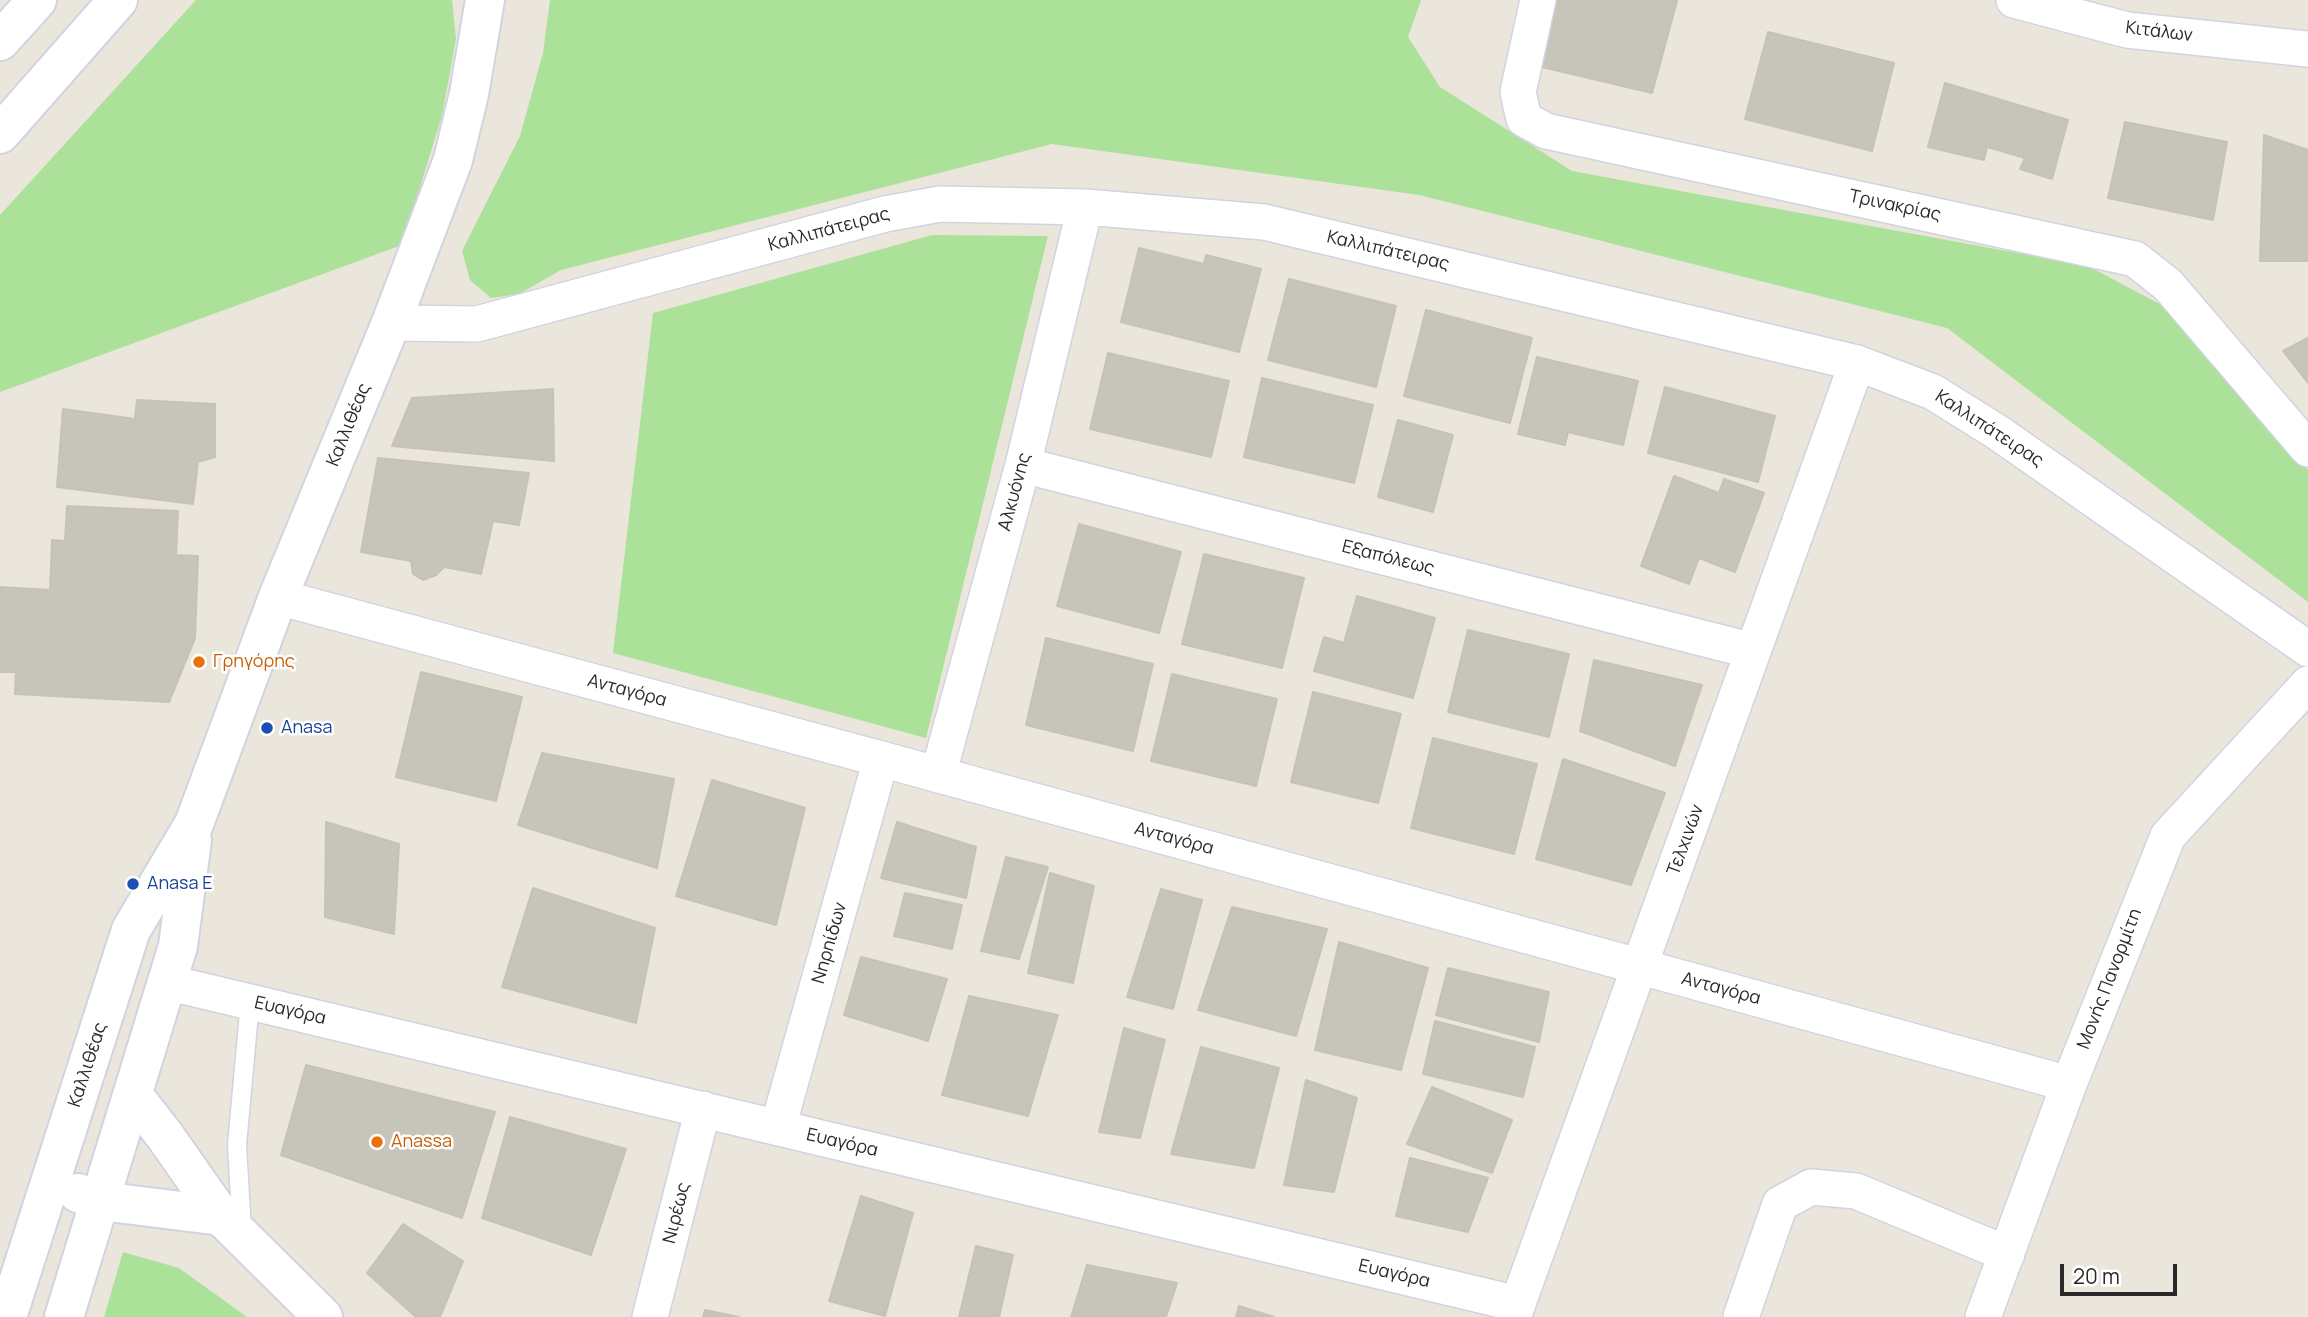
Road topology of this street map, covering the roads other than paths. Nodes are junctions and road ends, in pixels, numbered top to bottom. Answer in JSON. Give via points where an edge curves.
{"nodes":[{"id":1,"x":37,"y":0,"type":"edge"},
{"id":2,"x":118,"y":0,"type":"edge"},
{"id":3,"x":1538,"y":0,"type":"edge"},
{"id":4,"x":2014,"y":0,"type":"edge"},
{"id":5,"x":481,"y":6,"type":"edge"},
{"id":6,"x":0,"y":41,"type":"edge"},
{"id":7,"x":2308,"y":49,"type":"edge"},
{"id":8,"x":0,"y":134,"type":"edge"},
{"id":9,"x":1086,"y":207,"type":"junction"},
{"id":10,"x":390,"y":323,"type":"junction"},
{"id":11,"x":1857,"y":363,"type":"junction"},
{"id":12,"x":2308,"y":449,"type":"edge"},
{"id":13,"x":1023,"y":465,"type":"junction"},
{"id":14,"x":278,"y":597,"type":"junction"},
{"id":15,"x":2308,"y":649,"type":"edge"},
{"id":16,"x":1753,"y":651,"type":"junction"},
{"id":17,"x":2308,"y":684,"type":"edge"},
{"id":18,"x":881,"y":759,"type":"junction"},
{"id":19,"x":938,"y":775,"type":"junction"},
{"id":20,"x":194,"y":824,"type":"junction"},
{"id":21,"x":1641,"y":967,"type":"junction"},
{"id":22,"x":166,"y":982,"type":"junction"},
{"id":23,"x":250,"y":1002,"type":"junction"},
{"id":24,"x":2069,"y":1084,"type":"junction"},
{"id":25,"x":133,"y":1095,"type":"junction"},
{"id":26,"x":703,"y":1110,"type":"junction"},
{"id":27,"x":778,"y":1127,"type":"junction"},
{"id":28,"x":49,"y":1183,"type":"junction"},
{"id":29,"x":101,"y":1200,"type":"junction"},
{"id":30,"x":231,"y":1226,"type":"junction"},
{"id":31,"x":2007,"y":1254,"type":"junction"},
{"id":32,"x":1516,"y":1310,"type":"edge"},
{"id":33,"x":7,"y":1317,"type":"edge"},
{"id":34,"x":64,"y":1317,"type":"edge"},
{"id":35,"x":323,"y":1317,"type":"edge"},
{"id":36,"x":650,"y":1317,"type":"edge"},
{"id":37,"x":1741,"y":1317,"type":"edge"},
{"id":38,"x":1983,"y":1317,"type":"edge"}],
"edges":[{"from":1,"to":6,"type":"main road"},
{"from":2,"to":8,"type":"main road"},
{"from":3,"to":12,"type":"street","name":"Τρινακρίας","via":[[1518,92],[1524,119],[1546,131],[2135,259],[2168,285]]},
{"from":4,"to":7,"type":"street","name":"Κιτάλων","via":[[2127,30]]},
{"from":5,"to":10,"type":"main road","name":"Καλλιθέας","via":[[469,94],[453,160]]},
{"from":9,"to":10,"type":"street","name":"Καλλιπάτειρας","via":[[940,204],[885,214],[477,324]]},
{"from":9,"to":11,"type":"street","name":"Καλλιπάτειρας","via":[[1264,222]]},
{"from":9,"to":13,"type":"street","name":"Αλκυόνης"},
{"from":10,"to":14,"type":"main road","name":"Καλλιθέας"},
{"from":11,"to":15,"type":"street","name":"Καλλιπάτειρας","via":[[1933,392],[1997,432]]},
{"from":11,"to":16,"type":"street","name":"Τελχινών"},
{"from":13,"to":16,"type":"street","name":"Εξαπόλεως"},
{"from":13,"to":19,"type":"street","name":"Αλκυόνης"},
{"from":14,"to":18,"type":"street","name":"Ανταγόρα"},
{"from":14,"to":20,"type":"main road","name":"Καλλιθέας"},
{"from":16,"to":21,"type":"street","name":"Τελχινών"},
{"from":17,"to":24,"type":"street","name":"Μονής Πανορμίτη","via":[[2168,836]]},
{"from":18,"to":19,"type":"street","name":"Ανταγόρα"},
{"from":18,"to":27,"type":"street","name":"Νηρηίδων"},
{"from":19,"to":21,"type":"street","name":"Ανταγόρα"},
{"from":20,"to":22,"type":"main road","name":"Καλλιθέας","via":[[178,946]]},
{"from":20,"to":28,"type":"main road","name":"Καλλιθέας","via":[[131,930]]},
{"from":21,"to":24,"type":"street","name":"Ανταγόρα"},
{"from":21,"to":32,"type":"street","name":"Τελχινών"},
{"from":22,"to":23,"type":"street","name":"Ευαγόρα"},
{"from":22,"to":25,"type":"main road","name":"Καλλιθέας"},
{"from":23,"to":26,"type":"street","name":"Ευαγόρα"},
{"from":23,"to":30,"type":"lane"},
{"from":24,"to":31,"type":"street","name":"Μονής Πανορμίτη"},
{"from":25,"to":29,"type":"main road","name":"Καλλιθέας"},
{"from":25,"to":30,"type":"main road"},
{"from":26,"to":27,"type":"street","name":"Ευαγόρα"},
{"from":26,"to":36,"type":"street","name":"Νιρέως"},
{"from":27,"to":32,"type":"street","name":"Ευαγόρα"},
{"from":28,"to":29,"type":"main road"},
{"from":28,"to":33,"type":"main road","name":"Καλλιθέας"},
{"from":29,"to":30,"type":"main road"},
{"from":29,"to":34,"type":"main road","name":"Καλλιθέας"},
{"from":30,"to":35,"type":"main road"},
{"from":31,"to":37,"type":"street","via":[[1856,1191],[1811,1187],[1780,1204]]},
{"from":31,"to":38,"type":"street","name":"Μονής Πανορμίτη"}]}
